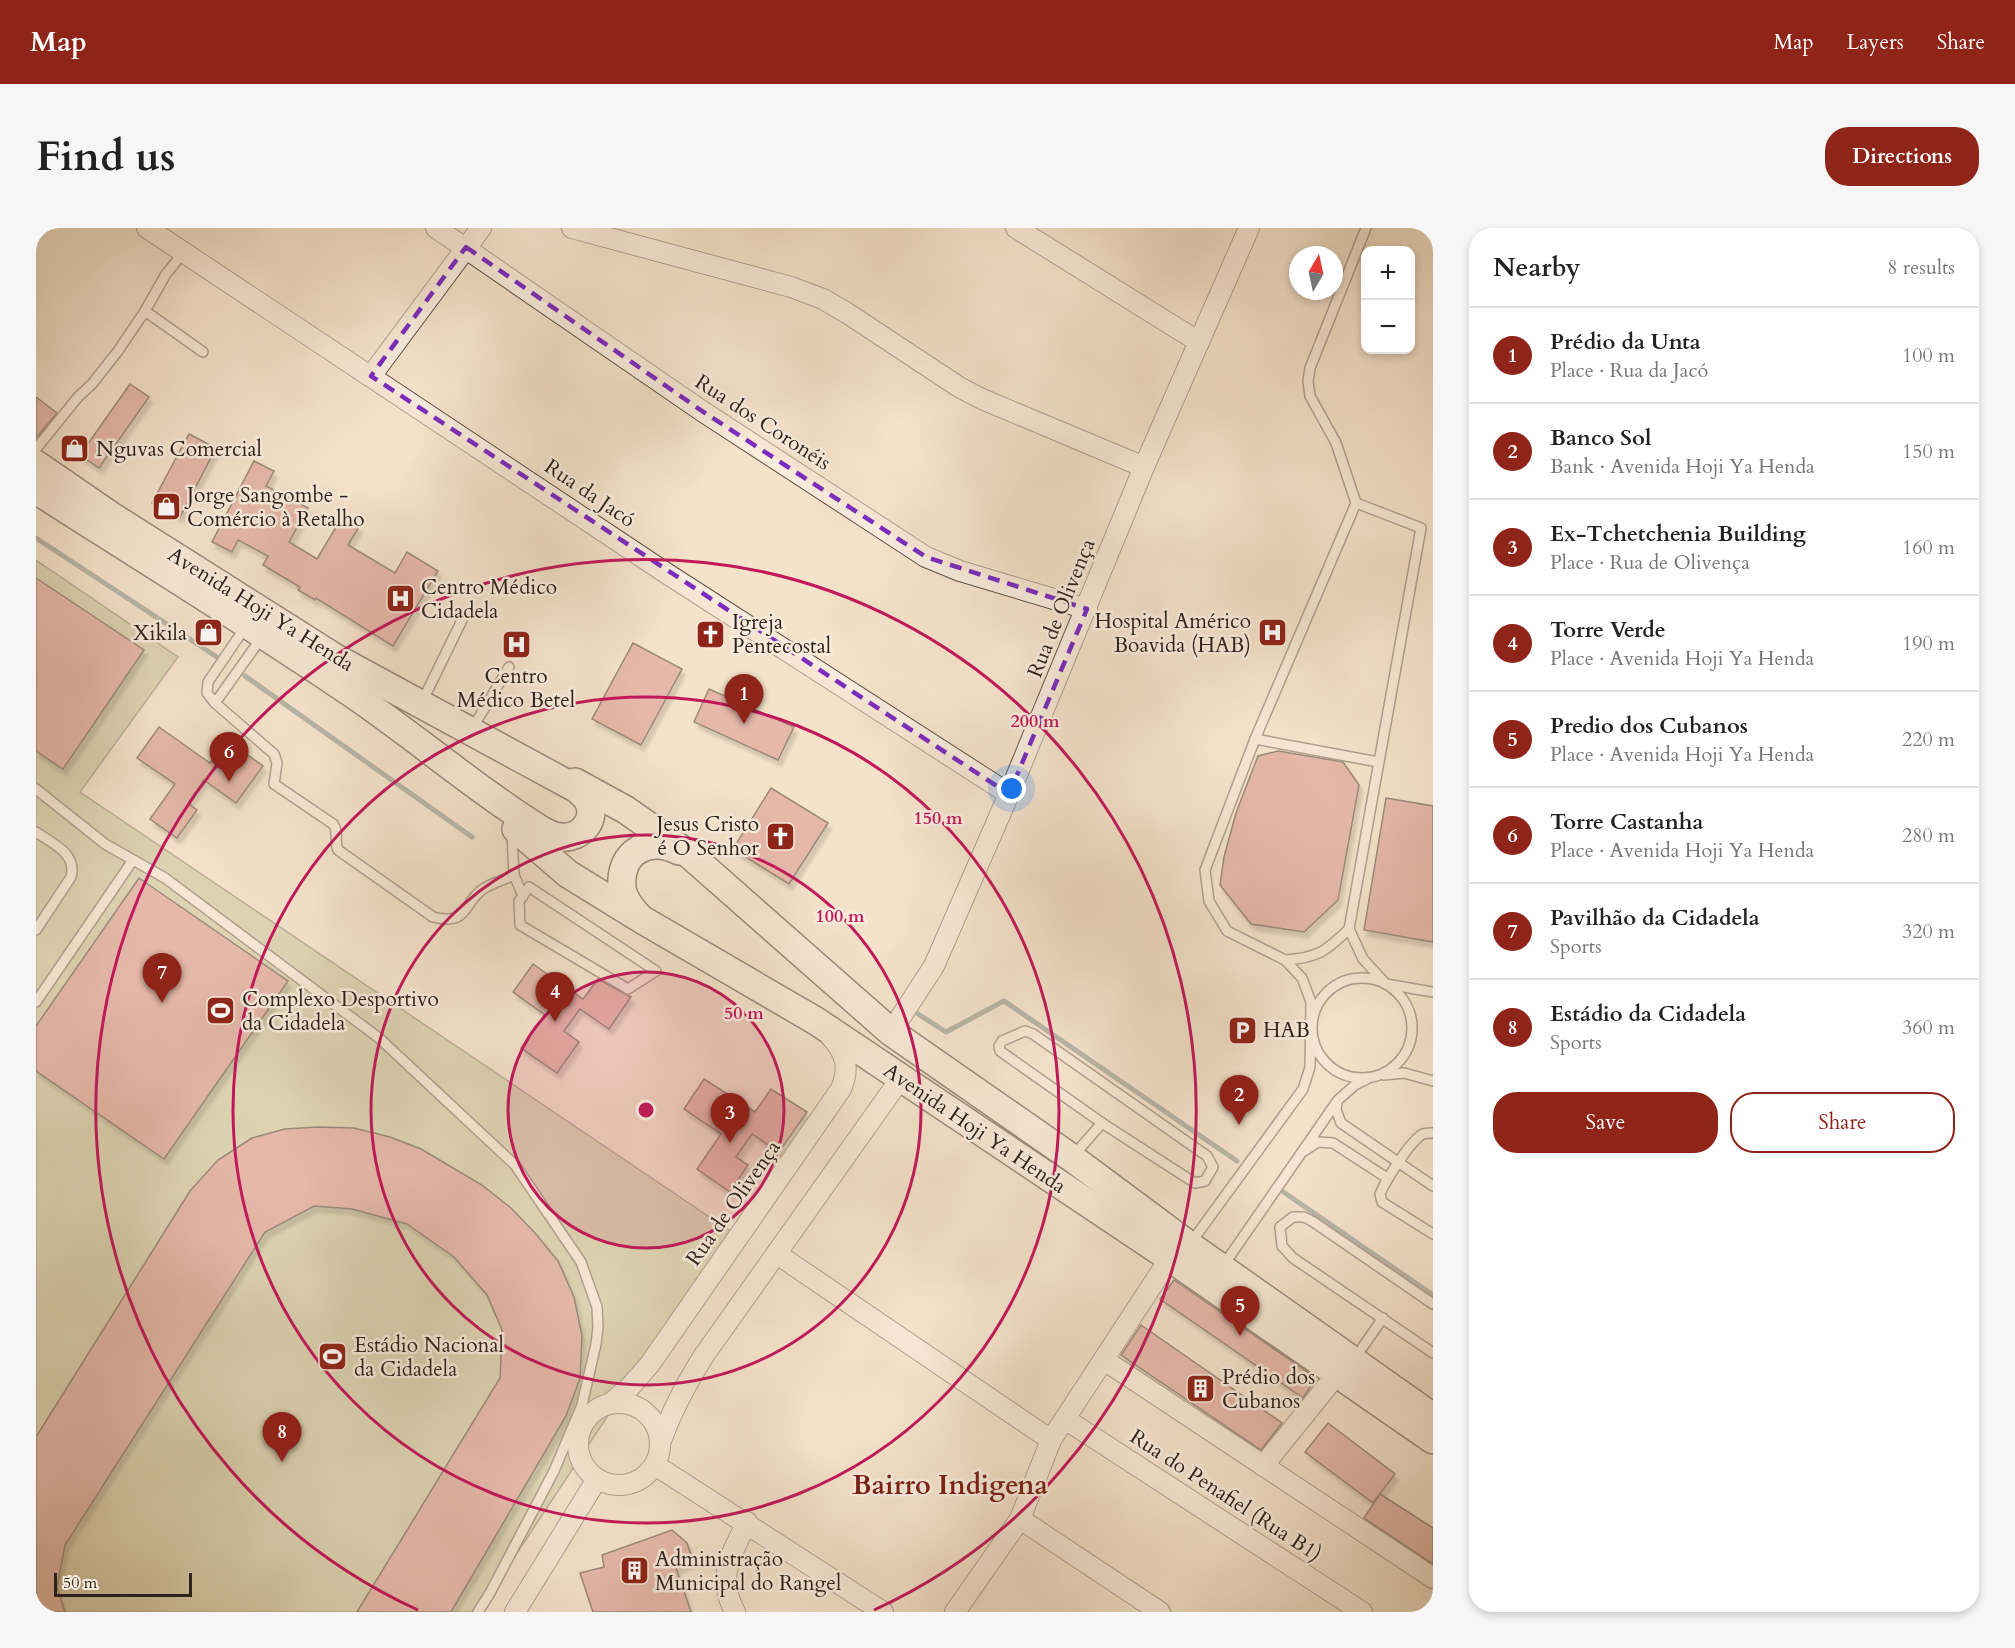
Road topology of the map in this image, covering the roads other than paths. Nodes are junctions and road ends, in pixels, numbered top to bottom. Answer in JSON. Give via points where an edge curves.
{"nodes":[{"id":1,"x":147,"y":228,"type":"edge"},
{"id":2,"x":436,"y":228,"type":"edge"},
{"id":3,"x":481,"y":228,"type":"edge"},
{"id":4,"x":572,"y":228,"type":"edge"},
{"id":5,"x":1016,"y":228,"type":"edge"},
{"id":6,"x":1249,"y":228,"type":"edge"},
{"id":7,"x":1366,"y":228,"type":"edge"},
{"id":8,"x":466,"y":248,"type":"junction"},
{"id":9,"x":184,"y":252,"type":"junction"},
{"id":10,"x":145,"y":311,"type":"junction"},
{"id":11,"x":1199,"y":342,"type":"junction"},
{"id":12,"x":202,"y":352,"type":"dead end"},
{"id":13,"x":371,"y":376,"type":"junction"},
{"id":14,"x":36,"y":449,"type":"edge"},
{"id":15,"x":36,"y":464,"type":"edge"},
{"id":16,"x":1144,"y":467,"type":"junction"},
{"id":17,"x":36,"y":490,"type":"edge"},
{"id":18,"x":1356,"y":503,"type":"junction"},
{"id":19,"x":1421,"y":528,"type":"junction"},
{"id":20,"x":1433,"y":530,"type":"edge"},
{"id":21,"x":1087,"y":609,"type":"junction"},
{"id":22,"x":462,"y":620,"type":"dead end"},
{"id":23,"x":256,"y":629,"type":"junction"},
{"id":24,"x":509,"y":667,"type":"dead end"},
{"id":25,"x":215,"y":703,"type":"junction"},
{"id":26,"x":420,"y":705,"type":"junction"},
{"id":27,"x":482,"y":737,"type":"junction"},
{"id":28,"x":1255,"y":739,"type":"junction"},
{"id":29,"x":1378,"y":762,"type":"junction"},
{"id":30,"x":451,"y":768,"type":"junction"},
{"id":31,"x":36,"y":789,"type":"edge"},
{"id":32,"x":1009,"y":794,"type":"junction"},
{"id":33,"x":512,"y":825,"type":"junction"},
{"id":34,"x":36,"y":832,"type":"edge"},
{"id":35,"x":690,"y":855,"type":"junction"},
{"id":36,"x":133,"y":860,"type":"junction"},
{"id":37,"x":514,"y":875,"type":"junction"},
{"id":38,"x":523,"y":896,"type":"junction"},
{"id":39,"x":641,"y":919,"type":"junction"},
{"id":40,"x":1349,"y":929,"type":"junction"},
{"id":41,"x":36,"y":930,"type":"edge"},
{"id":42,"x":1285,"y":960,"type":"junction"},
{"id":43,"x":1386,"y":984,"type":"junction"},
{"id":44,"x":1433,"y":992,"type":"edge"},
{"id":45,"x":36,"y":1002,"type":"edge"},
{"id":46,"x":816,"y":1021,"type":"junction"},
{"id":47,"x":891,"y":1032,"type":"junction"},
{"id":48,"x":1311,"y":1032,"type":"junction"},
{"id":49,"x":1382,"y":1075,"type":"junction"},
{"id":50,"x":901,"y":1078,"type":"junction"},
{"id":51,"x":1369,"y":1078,"type":"junction"},
{"id":52,"x":1433,"y":1081,"type":"edge"},
{"id":53,"x":1338,"y":1100,"type":"junction"},
{"id":54,"x":1102,"y":1123,"type":"junction"},
{"id":55,"x":1433,"y":1133,"type":"edge"},
{"id":56,"x":1299,"y":1154,"type":"junction"},
{"id":57,"x":1072,"y":1158,"type":"junction"},
{"id":58,"x":1399,"y":1162,"type":"junction"},
{"id":59,"x":1387,"y":1178,"type":"junction"},
{"id":60,"x":1433,"y":1186,"type":"edge"},
{"id":61,"x":1433,"y":1234,"type":"edge"},
{"id":62,"x":1180,"y":1252,"type":"junction"},
{"id":63,"x":777,"y":1254,"type":"junction"},
{"id":64,"x":1222,"y":1268,"type":"junction"},
{"id":65,"x":1433,"y":1304,"type":"edge"},
{"id":66,"x":1383,"y":1318,"type":"junction"},
{"id":67,"x":1433,"y":1353,"type":"edge"},
{"id":68,"x":1104,"y":1360,"type":"junction"},
{"id":69,"x":1346,"y":1366,"type":"junction"},
{"id":70,"x":611,"y":1403,"type":"junction"},
{"id":71,"x":1433,"y":1417,"type":"edge"},
{"id":72,"x":1065,"y":1419,"type":"junction"},
{"id":73,"x":1051,"y":1440,"type":"junction"},
{"id":74,"x":1433,"y":1440,"type":"edge"},
{"id":75,"x":661,"y":1441,"type":"junction"},
{"id":76,"x":655,"y":1465,"type":"junction"},
{"id":77,"x":1263,"y":1466,"type":"junction"},
{"id":78,"x":597,"y":1479,"type":"junction"},
{"id":79,"x":1020,"y":1519,"type":"junction"},
{"id":80,"x":747,"y":1522,"type":"junction"},
{"id":81,"x":1433,"y":1578,"type":"edge"},
{"id":82,"x":478,"y":1612,"type":"edge"},
{"id":83,"x":515,"y":1612,"type":"edge"},
{"id":84,"x":735,"y":1612,"type":"edge"},
{"id":85,"x":883,"y":1612,"type":"edge"},
{"id":86,"x":957,"y":1612,"type":"edge"},
{"id":87,"x":1160,"y":1612,"type":"edge"},
{"id":88,"x":1362,"y":1612,"type":"edge"}],
"edges":[{"from":1,"to":9,"type":"street","name":"Rua da Jacó"},
{"from":2,"to":8,"type":"street","name":"Rua dos Coronéis"},
{"from":3,"to":8,"type":"street"},
{"from":4,"to":16,"type":"street","via":[[823,299],[982,399]]},
{"from":5,"to":11,"type":"street"},
{"from":6,"to":11,"type":"street","name":"Rua de Olivença"},
{"from":7,"to":18,"type":"lane","via":[[1308,381],[1310,396],[1336,443]]},
{"from":8,"to":13,"type":"street"},
{"from":8,"to":21,"type":"street","name":"Rua dos Coronéis","via":[[702,411],[926,558]]},
{"from":9,"to":10,"type":"lane"},
{"from":9,"to":13,"type":"street","name":"Rua da Jacó"},
{"from":10,"to":12,"type":"lane"},
{"from":10,"to":14,"type":"lane","via":[[92,384]]},
{"from":11,"to":16,"type":"street","name":"Rua de Olivença"},
{"from":13,"to":32,"type":"street","name":"Rua da Jacó","via":[[666,573]]},
{"from":15,"to":26,"type":"main road","name":"Avenida Hoji Ya Henda","via":[[334,657]]},
{"from":16,"to":21,"type":"street","name":"Rua de Olivença"},
{"from":17,"to":23,"type":"main road","name":"Avenida Hoji Ya Henda"},
{"from":18,"to":19,"type":"lane"},
{"from":18,"to":28,"type":"lane"},
{"from":19,"to":20,"type":"lane"},
{"from":19,"to":29,"type":"lane"},
{"from":21,"to":32,"type":"street","name":"Rua de Olivença"},
{"from":22,"to":26,"type":"lane"},
{"from":23,"to":25,"type":"lane"},
{"from":23,"to":25,"type":"lane","via":[[208,682],[207,693]]},
{"from":23,"to":30,"type":"main road","name":"Avenida Hoji Ya Henda","via":[[375,710]]},
{"from":24,"to":27,"type":"lane"},
{"from":25,"to":37,"type":"lane","via":[[274,754],[274,784],[336,827],[338,850],[433,917],[453,919],[462,915],[481,890]]},
{"from":26,"to":27,"type":"main road","name":"Avenida Hoji Ya Henda"},
{"from":27,"to":30,"type":"main road","via":[[577,789],[591,807],[585,828],[569,837],[543,831]]},
{"from":27,"to":35,"type":"main road","via":[[592,790]]},
{"from":28,"to":29,"type":"lane"},
{"from":28,"to":42,"type":"lane","via":[[1205,870],[1209,901],[1227,931]]},
{"from":29,"to":40,"type":"lane"},
{"from":30,"to":33,"type":"main road","name":"Avenida Hoji Ya Henda"},
{"from":31,"to":36,"type":"lane","via":[[105,844]]},
{"from":32,"to":47,"type":"street","name":"Rua de Olivença","via":[[934,966]]},
{"from":33,"to":37,"type":"lane"},
{"from":33,"to":39,"type":"main road","name":"Avenida Hoji Ya Henda","via":[[568,873]]},
{"from":34,"to":41,"type":"lane","via":[[64,851],[74,867]]},
{"from":35,"to":39,"type":"main road","via":[[654,843],[633,855],[624,868],[622,888],[628,905]]},
{"from":35,"to":47,"type":"main road","name":"Avenida Hoji Ya Henda"},
{"from":36,"to":45,"type":"lane"},
{"from":36,"to":82,"type":"lane","via":[[165,878],[379,1038],[515,1165],[581,1262],[597,1307],[598,1328],[582,1405],[554,1471]]},
{"from":37,"to":38,"type":"lane"},
{"from":38,"to":38,"type":"lane","via":[[519,901],[520,925],[628,988],[656,971],[529,887]]},
{"from":39,"to":46,"type":"main road","name":"Avenida Hoji Ya Henda"},
{"from":40,"to":42,"type":"lane","via":[[1329,949],[1307,958]]},
{"from":40,"to":43,"type":"lane","via":[[1363,959]]},
{"from":42,"to":48,"type":"lane","via":[[1302,978],[1311,1002]]},
{"from":43,"to":44,"type":"lane"},
{"from":43,"to":48,"type":"lane","via":[[1370,978],[1351,978],[1334,986],[1314,1010]]},
{"from":43,"to":49,"type":"lane","via":[[1406,1002],[1413,1021],[1412,1039],[1401,1060]]},
{"from":46,"to":50,"type":"main road","name":"Avenida Hoji Ya Henda"},
{"from":46,"to":70,"type":"street","name":"Rua de Olivença","via":[[843,1054],[847,1066],[841,1089],[650,1364]]},
{"from":47,"to":57,"type":"main road","name":"Avenida Hoji Ya Henda"},
{"from":48,"to":51,"type":"lane","via":[[1325,1063],[1339,1074]]},
{"from":48,"to":62,"type":"lane","via":[[1310,1067],[1303,1089]]},
{"from":49,"to":51,"type":"lane"},
{"from":49,"to":52,"type":"lane","via":[[1404,1073]]},
{"from":50,"to":62,"type":"main road","name":"Avenida Hoji Ya Henda"},
{"from":50,"to":63,"type":"street"},
{"from":51,"to":53,"type":"lane"},
{"from":53,"to":56,"type":"lane"},
{"from":53,"to":58,"type":"lane","via":[[1336,1110],[1341,1123]]},
{"from":54,"to":54,"type":"lane","via":[[1195,1183],[1205,1181],[1213,1167],[1207,1156],[1034,1034],[1025,1031],[1002,1041],[1000,1051]]},
{"from":54,"to":57,"type":"lane"},
{"from":55,"to":58,"type":"lane","via":[[1424,1133]]},
{"from":56,"to":59,"type":"lane","via":[[1318,1142],[1333,1143]]},
{"from":56,"to":64,"type":"lane"},
{"from":57,"to":62,"type":"main road","name":"Avenida Hoji Ya Henda"},
{"from":58,"to":59,"type":"lane"},
{"from":58,"to":60,"type":"lane"},
{"from":59,"to":61,"type":"lane","via":[[1380,1194],[1382,1202]]},
{"from":62,"to":64,"type":"main road","name":"Avenida Hoji Ya Henda"},
{"from":62,"to":68,"type":"street"},
{"from":62,"to":69,"type":"main road","name":"Avenida Hoji Ya Henda"},
{"from":63,"to":73,"type":"street"},
{"from":63,"to":75,"type":"street","via":[[686,1383]]},
{"from":64,"to":69,"type":"main road","name":"Avenida Hoji Ya Henda"},
{"from":65,"to":66,"type":"lane","via":[[1312,1221],[1293,1217],[1281,1227],[1282,1246],[1293,1258]]},
{"from":66,"to":67,"type":"lane"},
{"from":66,"to":69,"type":"lane"},
{"from":68,"to":72,"type":"street"},
{"from":68,"to":77,"type":"street"},
{"from":69,"to":71,"type":"main road","name":"Avenida Hoji Ya Henda"},
{"from":69,"to":74,"type":"main road","name":"Avenida Hoji Ya Henda"},
{"from":69,"to":77,"type":"street"},
{"from":70,"to":75,"type":"street","via":[[632,1404],[646,1412]]},
{"from":70,"to":78,"type":"street","via":[[590,1414],[582,1424],[577,1442],[582,1464]]},
{"from":72,"to":73,"type":"street"},
{"from":72,"to":88,"type":"street","name":"Rua do Penafiel (Rua B1)"},
{"from":73,"to":79,"type":"street"},
{"from":75,"to":76,"type":"street"},
{"from":76,"to":78,"type":"street","via":[[637,1481],[623,1485]]},
{"from":76,"to":80,"type":"street"},
{"from":77,"to":81,"type":"street"},
{"from":78,"to":83,"type":"street"},
{"from":79,"to":86,"type":"street"},
{"from":79,"to":87,"type":"street"},
{"from":80,"to":84,"type":"street","via":[[727,1568],[725,1584]]},
{"from":80,"to":85,"type":"street"}]}
